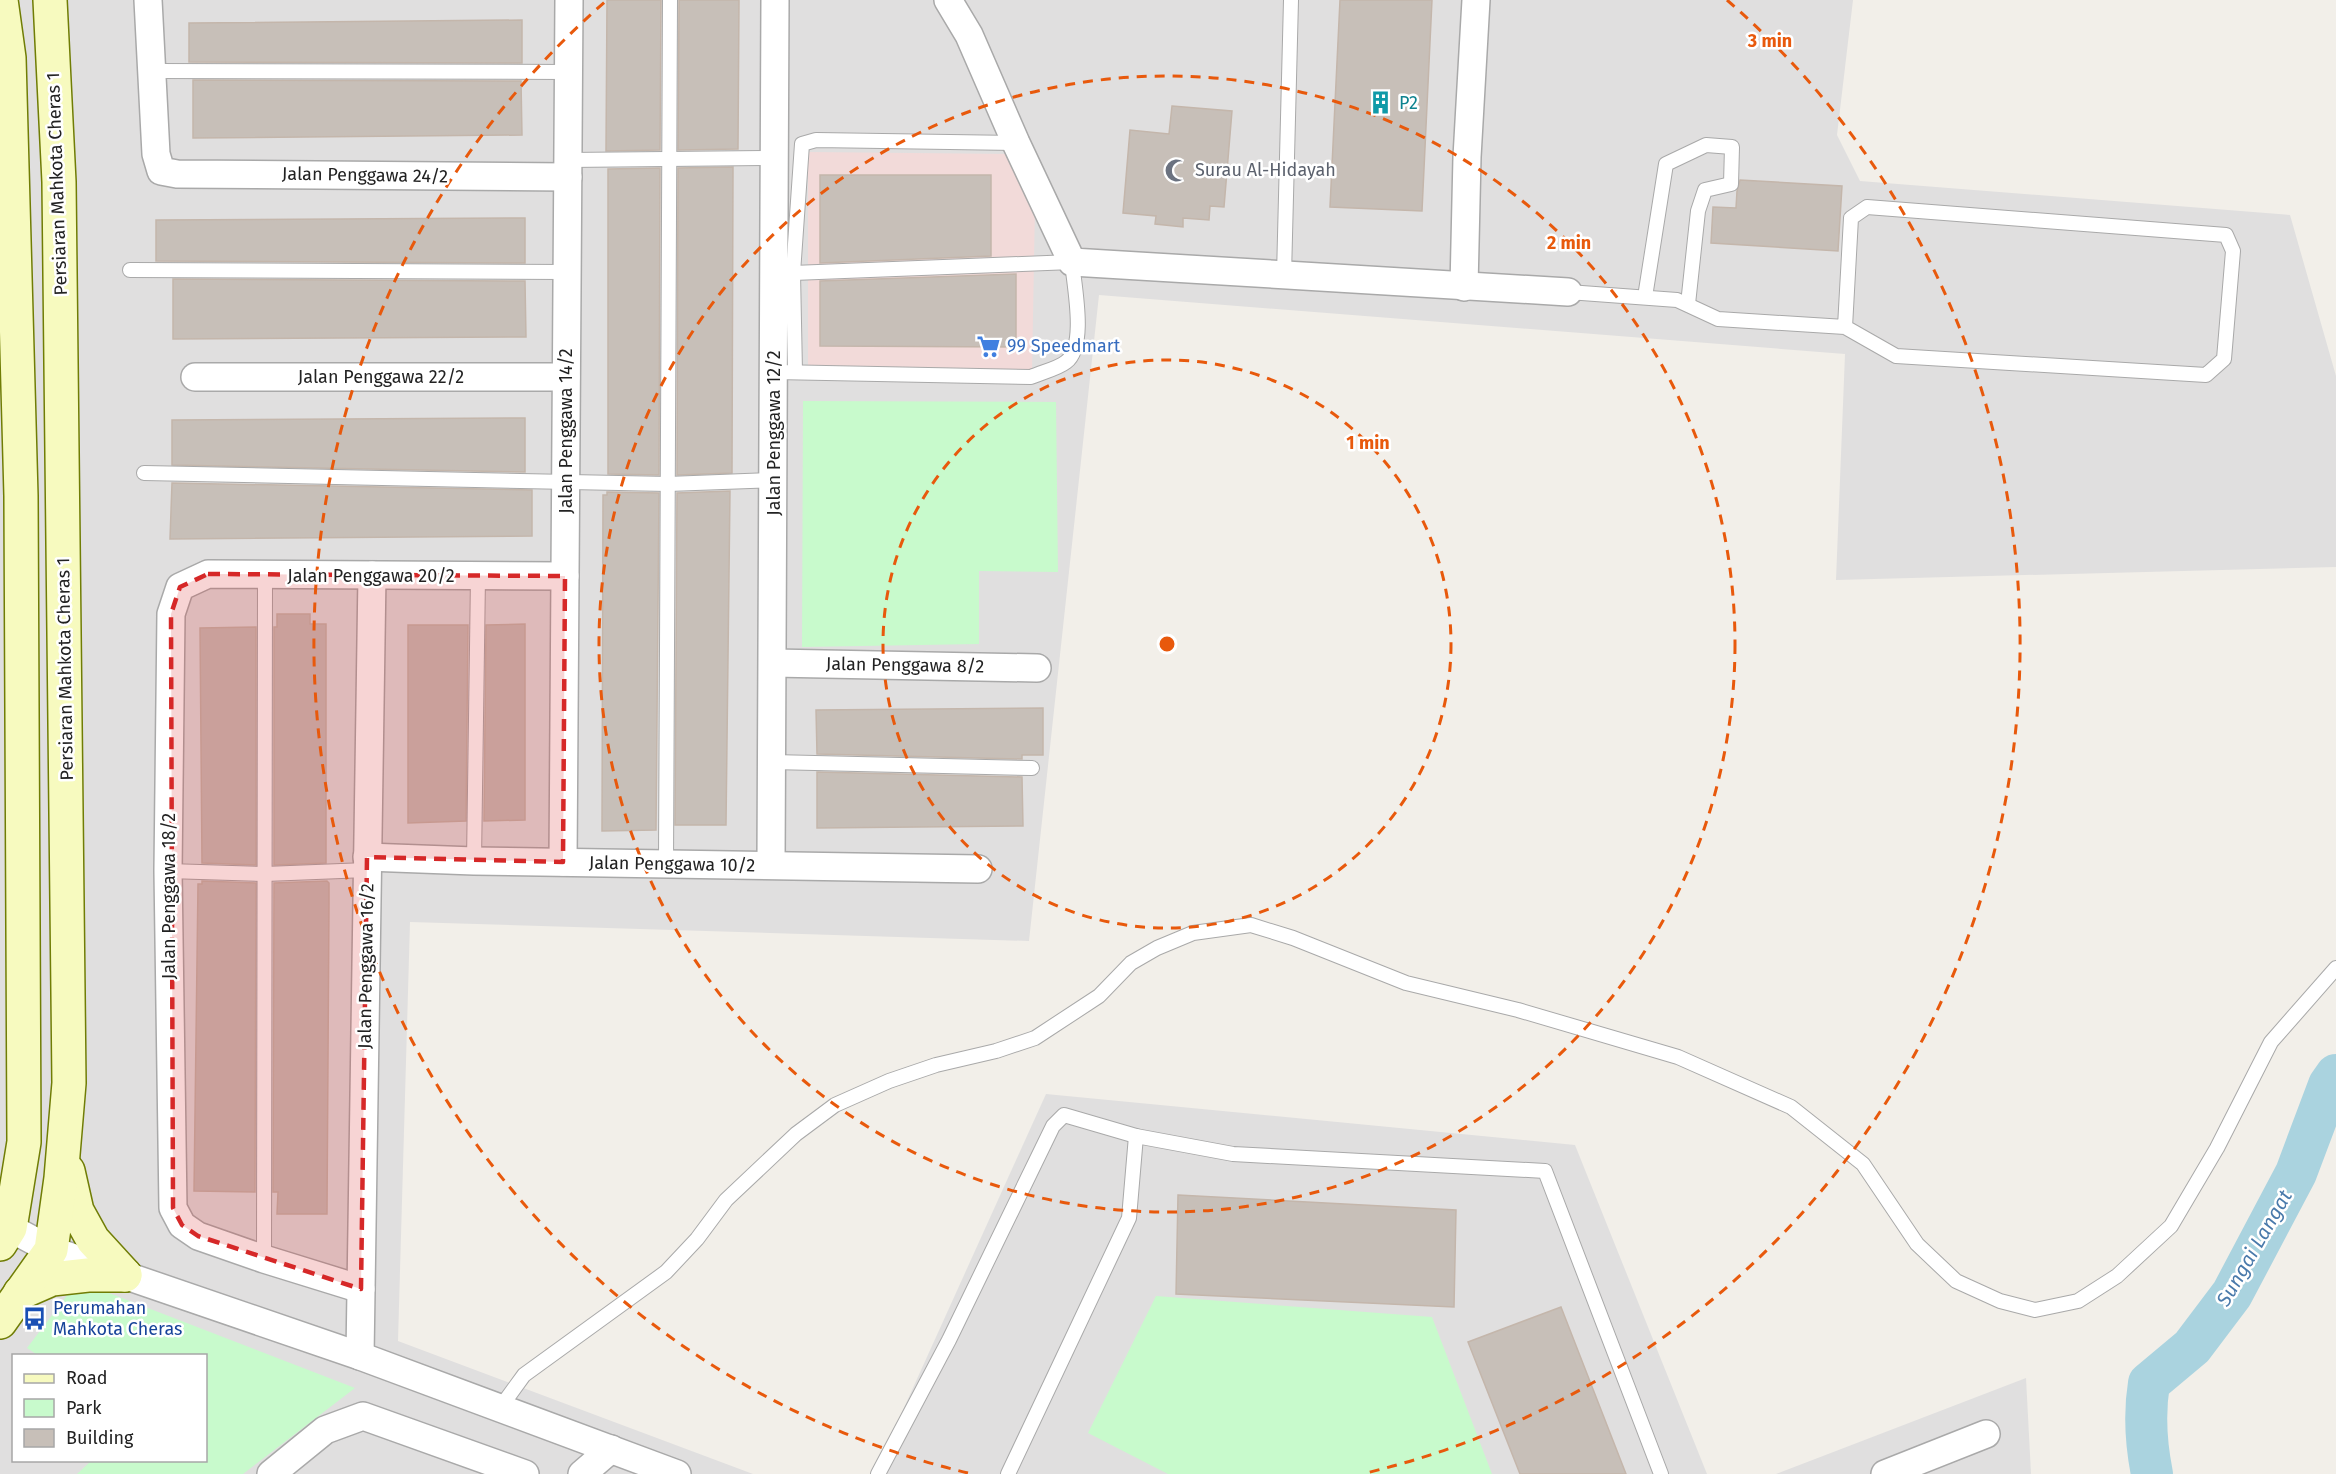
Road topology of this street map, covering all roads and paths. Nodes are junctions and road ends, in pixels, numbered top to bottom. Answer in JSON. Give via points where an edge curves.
{"nodes":[{"id":1,"x":1,"y":0,"type":"edge"},
{"id":2,"x":50,"y":0,"type":"edge"},
{"id":3,"x":148,"y":0,"type":"edge"},
{"id":4,"x":569,"y":0,"type":"edge"},
{"id":5,"x":670,"y":0,"type":"edge"},
{"id":6,"x":775,"y":0,"type":"edge"},
{"id":7,"x":948,"y":0,"type":"edge"},
{"id":8,"x":1291,"y":0,"type":"edge"},
{"id":9,"x":1476,"y":0,"type":"edge"},
{"id":10,"x":153,"y":71,"type":"junction"},
{"id":11,"x":569,"y":72,"type":"junction"},
{"id":12,"x":1016,"y":143,"type":"junction"},
{"id":13,"x":669,"y":158,"type":"junction"},
{"id":14,"x":773,"y":158,"type":"junction"},
{"id":15,"x":568,"y":168,"type":"junction"},
{"id":16,"x":1072,"y":262,"type":"junction"},
{"id":17,"x":130,"y":270,"type":"dead end"},
{"id":18,"x":567,"y":272,"type":"junction"},
{"id":19,"x":793,"y":273,"type":"junction"},
{"id":20,"x":1284,"y":275,"type":"junction"},
{"id":21,"x":1464,"y":286,"type":"junction"},
{"id":22,"x":1568,"y":292,"type":"joint"},
{"id":23,"x":1645,"y":297,"type":"junction"},
{"id":24,"x":1688,"y":304,"type":"junction"},
{"id":25,"x":1845,"y":327,"type":"junction"},
{"id":26,"x":785,"y":372,"type":"junction"},
{"id":27,"x":195,"y":377,"type":"dead end"},
{"id":28,"x":566,"y":377,"type":"junction"},
{"id":29,"x":144,"y":474,"type":"dead end"},
{"id":30,"x":774,"y":480,"type":"junction"},
{"id":31,"x":566,"y":483,"type":"junction"},
{"id":32,"x":668,"y":484,"type":"junction"},
{"id":33,"x":10,"y":497,"type":"edge"},
{"id":34,"x":372,"y":575,"type":"junction"},
{"id":35,"x":265,"y":576,"type":"junction"},
{"id":36,"x":478,"y":576,"type":"junction"},
{"id":37,"x":565,"y":576,"type":"junction"},
{"id":38,"x":180,"y":587,"type":"joint"},
{"id":39,"x":773,"y":663,"type":"junction"},
{"id":40,"x":1037,"y":668,"type":"dead end"},
{"id":41,"x":772,"y":762,"type":"junction"},
{"id":42,"x":1032,"y":768,"type":"dead end"},
{"id":43,"x":474,"y":861,"type":"junction"},
{"id":44,"x":563,"y":862,"type":"junction"},
{"id":45,"x":666,"y":863,"type":"junction"},
{"id":46,"x":367,"y":864,"type":"junction"},
{"id":47,"x":771,"y":866,"type":"junction"},
{"id":48,"x":978,"y":869,"type":"dead end"},
{"id":49,"x":168,"y":871,"type":"junction"},
{"id":50,"x":266,"y":874,"type":"junction"},
{"id":51,"x":2336,"y":968,"type":"edge"},
{"id":52,"x":1136,"y":1136,"type":"junction"},
{"id":53,"x":63,"y":1150,"type":"junction"},
{"id":54,"x":5,"y":1236,"type":"edge"},
{"id":55,"x":51,"y":1250,"type":"junction"},
{"id":56,"x":264,"y":1259,"type":"junction"},
{"id":57,"x":125,"y":1275,"type":"junction"},
{"id":58,"x":361,"y":1289,"type":"junction"},
{"id":59,"x":20,"y":1293,"type":"junction"},
{"id":60,"x":0,"y":1322,"type":"edge"},
{"id":61,"x":360,"y":1356,"type":"junction"},
{"id":62,"x":500,"y":1408,"type":"junction"},
{"id":63,"x":1986,"y":1434,"type":"dead end"},
{"id":64,"x":611,"y":1449,"type":"junction"},
{"id":65,"x":271,"y":1474,"type":"edge"},
{"id":66,"x":525,"y":1474,"type":"edge"},
{"id":67,"x":582,"y":1474,"type":"edge"},
{"id":68,"x":677,"y":1474,"type":"edge"},
{"id":69,"x":878,"y":1474,"type":"edge"},
{"id":70,"x":1008,"y":1474,"type":"edge"},
{"id":71,"x":1661,"y":1474,"type":"edge"},
{"id":72,"x":1885,"y":1474,"type":"edge"}],
"edges":[{"from":1,"to":33,"type":"main road","via":[[9,58]]},
{"from":2,"to":53,"type":"main road","name":"Persiaran Mahkota Cheras 1","via":[[60,265],[69,1083]]},
{"from":3,"to":10,"type":"street"},
{"from":4,"to":11,"type":"street","name":"Jalan Penggawa 14/2"},
{"from":5,"to":13,"type":"lane"},
{"from":6,"to":14,"type":"street","name":"Jalan Penggawa 12/2"},
{"from":7,"to":12,"type":"street","via":[[969,34]]},
{"from":8,"to":20,"type":"lane"},
{"from":9,"to":21,"type":"street"},
{"from":10,"to":11,"type":"lane"},
{"from":10,"to":15,"type":"street","name":"Jalan Penggawa 24/2","via":[[156,154],[161,171],[177,174]]},
{"from":11,"to":15,"type":"street","name":"Jalan Penggawa 14/2"},
{"from":12,"to":16,"type":"street"},
{"from":12,"to":19,"type":"lane","via":[[816,140],[802,144]]},
{"from":13,"to":14,"type":"lane"},
{"from":13,"to":15,"type":"lane"},
{"from":13,"to":32,"type":"lane"},
{"from":14,"to":26,"type":"street","name":"Jalan Penggawa 12/2"},
{"from":15,"to":18,"type":"street","name":"Jalan Penggawa 14/2"},
{"from":16,"to":19,"type":"lane"},
{"from":16,"to":20,"type":"street"},
{"from":16,"to":26,"type":"lane","via":[[1079,334],[1075,348],[1067,361],[1031,377]]},
{"from":17,"to":18,"type":"lane"},
{"from":18,"to":28,"type":"street","name":"Jalan Penggawa 14/2"},
{"from":19,"to":26,"type":"lane"},
{"from":20,"to":21,"type":"street"},
{"from":21,"to":22,"type":"street"},
{"from":22,"to":23,"type":"lane"},
{"from":23,"to":24,"type":"lane"},
{"from":23,"to":24,"type":"lane","via":[[1665,164],[1706,145],[1732,147],[1731,184],[1705,190],[1698,211]]},
{"from":24,"to":25,"type":"lane","via":[[1718,319]]},
{"from":25,"to":25,"type":"lane","via":[[1851,218],[1867,207],[2226,235],[2233,250],[2224,359],[2206,375],[1896,356]]},
{"from":26,"to":30,"type":"street","name":"Jalan Penggawa 12/2"},
{"from":27,"to":28,"type":"street","name":"Jalan Penggawa 22/2"},
{"from":28,"to":31,"type":"street","name":"Jalan Penggawa 14/2"},
{"from":29,"to":31,"type":"lane"},
{"from":30,"to":32,"type":"lane"},
{"from":30,"to":39,"type":"street","name":"Jalan Penggawa 12/2"},
{"from":31,"to":32,"type":"lane"},
{"from":31,"to":37,"type":"street","name":"Jalan Penggawa 14/2"},
{"from":32,"to":45,"type":"lane"},
{"from":33,"to":54,"type":"main road","via":[[24,1142]]},
{"from":34,"to":35,"type":"street","name":"Jalan Penggawa 20/2"},
{"from":34,"to":36,"type":"street","name":"Jalan Penggawa 20/2"},
{"from":34,"to":46,"type":"street","name":"Jalan Penggawa 16/2"},
{"from":35,"to":38,"type":"street","name":"Jalan Penggawa 20/2","via":[[208,574]]},
{"from":35,"to":50,"type":"lane"},
{"from":36,"to":37,"type":"street","name":"Jalan Penggawa 20/2"},
{"from":36,"to":43,"type":"lane"},
{"from":37,"to":44,"type":"street","name":"Jalan Penggawa 14/2"},
{"from":38,"to":49,"type":"street","name":"Jalan Penggawa 18/2","via":[[171,614]]},
{"from":39,"to":40,"type":"street","name":"Jalan Penggawa 8/2"},
{"from":39,"to":41,"type":"street","name":"Jalan Penggawa 12/2"},
{"from":41,"to":42,"type":"lane"},
{"from":41,"to":47,"type":"street","name":"Jalan Penggawa 12/2"},
{"from":43,"to":44,"type":"street","name":"Jalan Penggawa 10/2"},
{"from":43,"to":46,"type":"street","name":"Jalan Penggawa 10/2"},
{"from":44,"to":45,"type":"street","name":"Jalan Penggawa 10/2"},
{"from":45,"to":47,"type":"street","name":"Jalan Penggawa 10/2"},
{"from":46,"to":50,"type":"lane"},
{"from":46,"to":58,"type":"street","name":"Jalan Penggawa 16/2"},
{"from":47,"to":48,"type":"street","name":"Jalan Penggawa 10/2"},
{"from":49,"to":50,"type":"lane"},
{"from":49,"to":56,"type":"street","name":"Jalan Penggawa 18/2","via":[[173,1208],[182,1225],[198,1236]]},
{"from":50,"to":56,"type":"lane"},
{"from":51,"to":62,"type":"lane","via":[[2271,1042],[2217,1148],[2171,1226],[2117,1276],[2078,1301],[2035,1310],[2000,1301],[1956,1281],[1917,1244],[1863,1164],[1791,1107],[1678,1056],[1406,983],[1251,925],[1193,933],[1131,963],[1099,996],[1035,1038],[936,1065],[835,1106],[796,1134],[726,1200],[666,1272],[524,1375]]},
{"from":52,"to":69,"type":"lane","via":[[1064,1115],[1053,1126],[949,1341]]},
{"from":52,"to":70,"type":"lane","via":[[1129,1218]]},
{"from":52,"to":71,"type":"lane","via":[[1233,1154],[1545,1170]]},
{"from":53,"to":55,"type":"main road","name":"Persiaran Mahkota Cheras 1"},
{"from":53,"to":57,"type":"main road","via":[[77,1211],[93,1240]]},
{"from":54,"to":55,"type":"street"},
{"from":55,"to":57,"type":"street"},
{"from":55,"to":59,"type":"main road","name":"Persiaran Mahkota Cheras 1"},
{"from":56,"to":58,"type":"street"},
{"from":57,"to":59,"type":"main road","via":[[52,1279]]},
{"from":57,"to":61,"type":"street"},
{"from":58,"to":61,"type":"street","name":"Jalan Penggawa 16/2"},
{"from":59,"to":60,"type":"main road","name":"Persiaran Mahkota Cheras 1"},
{"from":61,"to":62,"type":"street"},
{"from":62,"to":64,"type":"street"},
{"from":63,"to":72,"type":"street"},
{"from":64,"to":67,"type":"street"},
{"from":64,"to":68,"type":"street"},
{"from":65,"to":66,"type":"street","via":[[325,1430],[363,1416]]}]}
